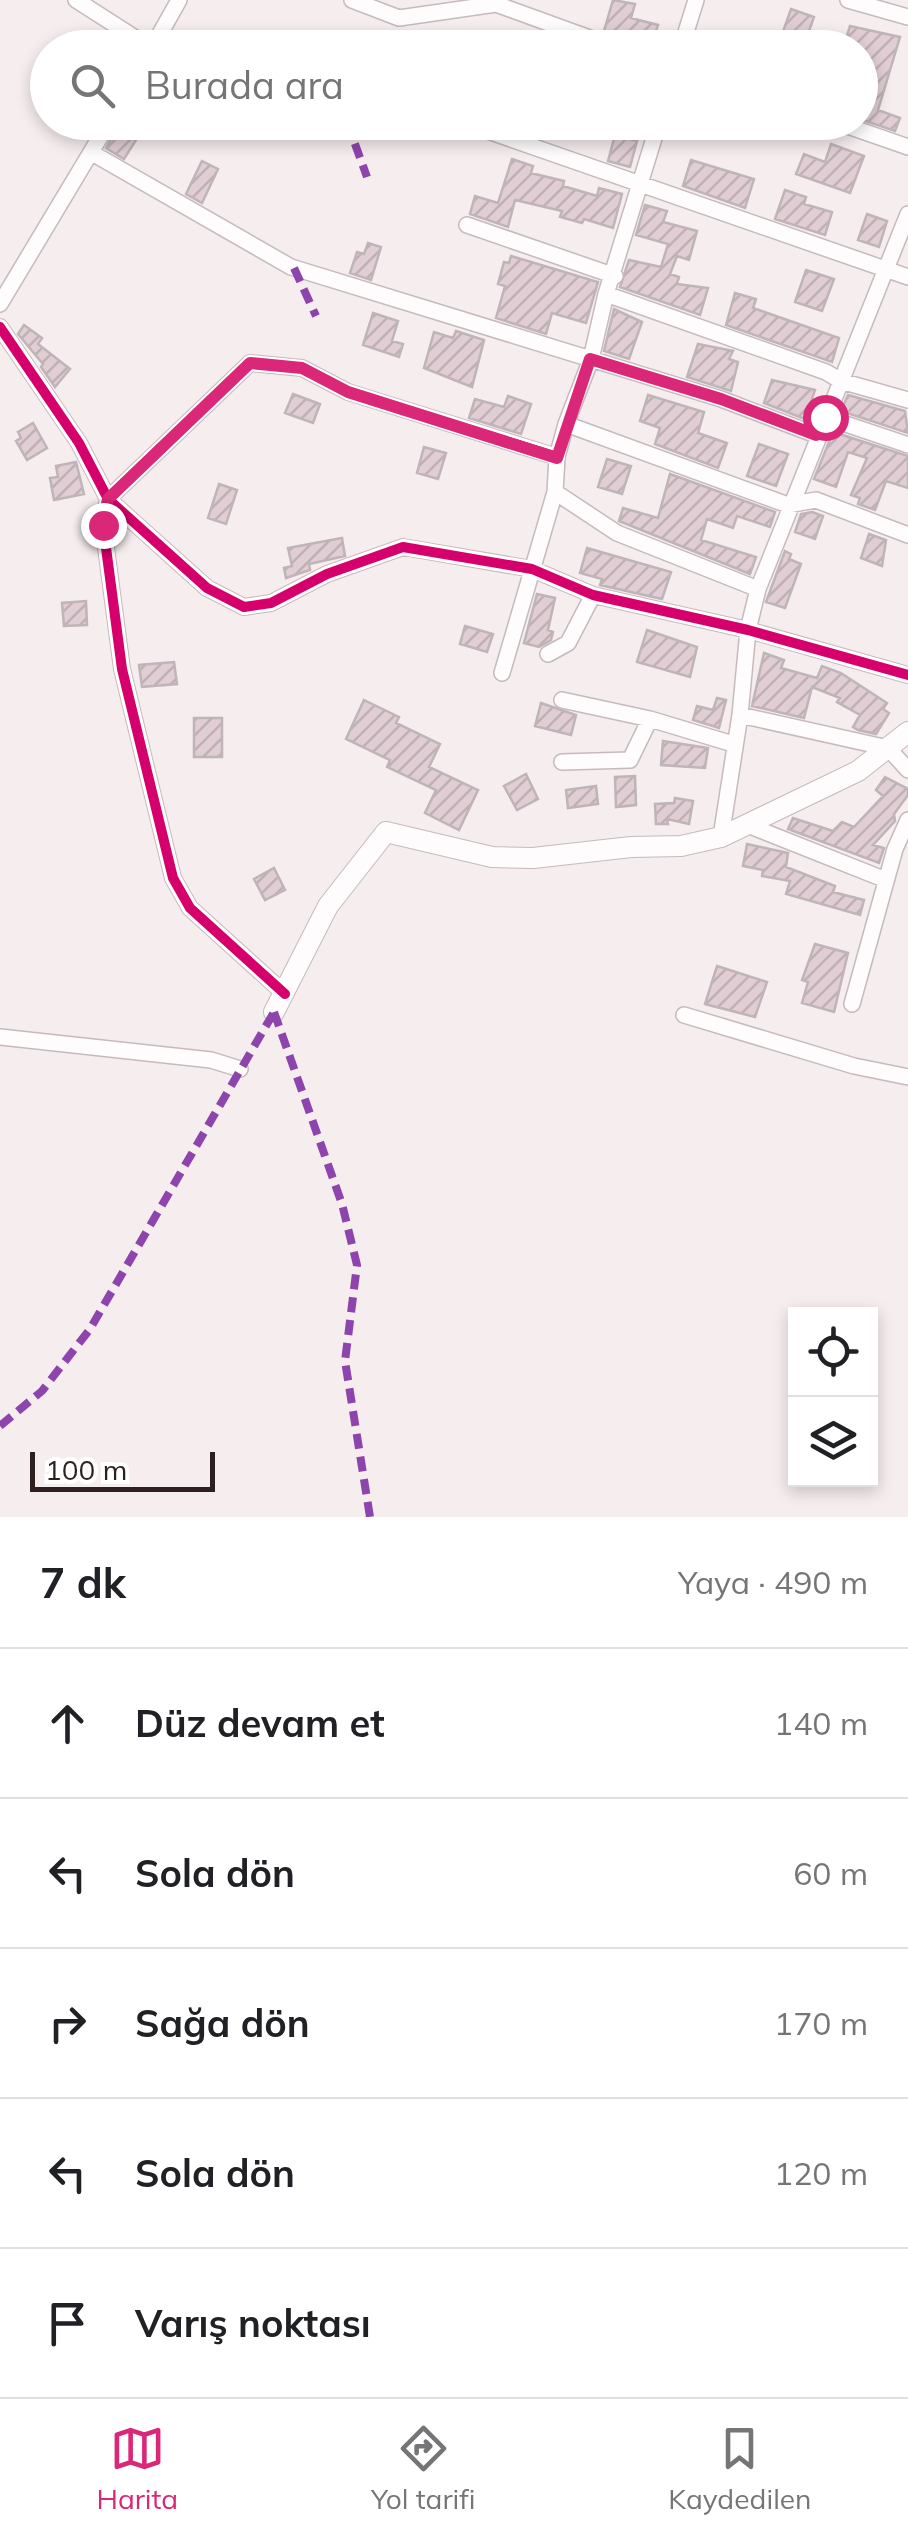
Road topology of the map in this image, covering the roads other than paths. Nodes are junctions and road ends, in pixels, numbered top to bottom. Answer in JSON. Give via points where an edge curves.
{"nodes":[{"id":1,"x":76,"y":0,"type":"edge"},
{"id":2,"x":180,"y":0,"type":"edge"},
{"id":3,"x":352,"y":0,"type":"edge"},
{"id":4,"x":696,"y":0,"type":"edge"},
{"id":5,"x":848,"y":0,"type":"edge"},
{"id":6,"x":908,"y":17,"type":"edge"},
{"id":7,"x":124,"y":30,"type":"edge"},
{"id":8,"x":162,"y":30,"type":"edge"},
{"id":9,"x":568,"y":30,"type":"edge"},
{"id":10,"x":687,"y":30,"type":"edge"},
{"id":11,"x":878,"y":137,"type":"edge"},
{"id":12,"x":99,"y":140,"type":"edge"},
{"id":13,"x":516,"y":140,"type":"edge"},
{"id":14,"x":654,"y":140,"type":"edge"},
{"id":15,"x":908,"y":147,"type":"edge"},
{"id":16,"x":92,"y":152,"type":"junction"},
{"id":17,"x":642,"y":182,"type":"junction"},
{"id":18,"x":908,"y":214,"type":"edge"},
{"id":19,"x":467,"y":225,"type":"dead end"},
{"id":20,"x":887,"y":268,"type":"junction"},
{"id":21,"x":615,"y":276,"type":"junction"},
{"id":22,"x":908,"y":277,"type":"edge"},
{"id":23,"x":606,"y":294,"type":"junction"},
{"id":24,"x":0,"y":304,"type":"edge"},
{"id":25,"x":0,"y":327,"type":"edge"},
{"id":26,"x":590,"y":359,"type":"junction"},
{"id":27,"x":841,"y":381,"type":"junction"},
{"id":28,"x":908,"y":400,"type":"edge"},
{"id":29,"x":825,"y":417,"type":"junction"},
{"id":30,"x":566,"y":424,"type":"junction"},
{"id":31,"x":816,"y":435,"type":"junction"},
{"id":32,"x":908,"y":444,"type":"edge"},
{"id":33,"x":557,"y":458,"type":"junction"},
{"id":34,"x":556,"y":492,"type":"junction"},
{"id":35,"x":108,"y":499,"type":"junction"},
{"id":36,"x":788,"y":506,"type":"junction"},
{"id":37,"x":908,"y":535,"type":"edge"},
{"id":38,"x":532,"y":569,"type":"junction"},
{"id":39,"x":758,"y":589,"type":"junction"},
{"id":40,"x":593,"y":595,"type":"junction"},
{"id":41,"x":748,"y":630,"type":"junction"},
{"id":42,"x":548,"y":654,"type":"dead end"},
{"id":43,"x":502,"y":673,"type":"dead end"},
{"id":44,"x":908,"y":675,"type":"edge"},
{"id":45,"x":562,"y":700,"type":"dead end"},
{"id":46,"x":740,"y":716,"type":"junction"},
{"id":47,"x":650,"y":719,"type":"junction"},
{"id":48,"x":908,"y":732,"type":"edge"},
{"id":49,"x":733,"y":744,"type":"junction"},
{"id":50,"x":888,"y":748,"type":"junction"},
{"id":51,"x":562,"y":762,"type":"dead end"},
{"id":52,"x":908,"y":770,"type":"edge"},
{"id":53,"x":908,"y":820,"type":"edge"},
{"id":54,"x":745,"y":824,"type":"junction"},
{"id":55,"x":721,"y":837,"type":"junction"},
{"id":56,"x":886,"y":880,"type":"junction"},
{"id":57,"x":280,"y":1003,"type":"joint"},
{"id":58,"x":852,"y":1004,"type":"dead end"},
{"id":59,"x":684,"y":1015,"type":"dead end"},
{"id":60,"x":0,"y":1038,"type":"edge"},
{"id":61,"x":240,"y":1068,"type":"dead end"},
{"id":62,"x":908,"y":1077,"type":"edge"}],
"edges":[{"from":1,"to":7,"type":"street"},
{"from":2,"to":8,"type":"street"},
{"from":3,"to":9,"type":"street","via":[[398,18],[496,4]]},
{"from":4,"to":10,"type":"street"},
{"from":5,"to":6,"type":"street"},
{"from":11,"to":15,"type":"street"},
{"from":12,"to":16,"type":"street"},
{"from":13,"to":17,"type":"street"},
{"from":14,"to":17,"type":"street"},
{"from":16,"to":24,"type":"street"},
{"from":16,"to":26,"type":"street","via":[[290,267]]},
{"from":17,"to":20,"type":"street"},
{"from":17,"to":21,"type":"street"},
{"from":18,"to":20,"type":"street"},
{"from":19,"to":21,"type":"street"},
{"from":20,"to":22,"type":"street"},
{"from":20,"to":27,"type":"street"},
{"from":21,"to":23,"type":"street"},
{"from":23,"to":26,"type":"street"},
{"from":23,"to":27,"type":"street"},
{"from":25,"to":35,"type":"street","via":[[79,443]]},
{"from":26,"to":30,"type":"street"},
{"from":26,"to":31,"type":"street"},
{"from":27,"to":28,"type":"street"},
{"from":27,"to":29,"type":"street"},
{"from":29,"to":31,"type":"street"},
{"from":29,"to":32,"type":"street"},
{"from":30,"to":33,"type":"street"},
{"from":30,"to":36,"type":"street"},
{"from":31,"to":36,"type":"street"},
{"from":33,"to":34,"type":"street"},
{"from":33,"to":35,"type":"street","via":[[348,392],[302,368],[250,363]]},
{"from":34,"to":38,"type":"street"},
{"from":34,"to":39,"type":"street","via":[[617,534]]},
{"from":35,"to":38,"type":"street","via":[[208,588],[244,607],[270,603],[403,547]]},
{"from":35,"to":57,"type":"street","via":[[103,525],[122,669],[173,878],[190,908]]},
{"from":36,"to":37,"type":"street","via":[[816,500]]},
{"from":36,"to":39,"type":"street"},
{"from":38,"to":40,"type":"street"},
{"from":38,"to":43,"type":"street"},
{"from":39,"to":41,"type":"street"},
{"from":40,"to":41,"type":"street"},
{"from":40,"to":42,"type":"street","via":[[568,643]]},
{"from":41,"to":44,"type":"street"},
{"from":41,"to":46,"type":"street"},
{"from":45,"to":47,"type":"street"},
{"from":46,"to":49,"type":"street"},
{"from":46,"to":50,"type":"street"},
{"from":47,"to":49,"type":"street"},
{"from":47,"to":51,"type":"street","via":[[630,760]]},
{"from":48,"to":50,"type":"street"},
{"from":49,"to":55,"type":"street"},
{"from":50,"to":52,"type":"street"},
{"from":50,"to":54,"type":"street","via":[[858,771]]},
{"from":53,"to":56,"type":"street"},
{"from":54,"to":55,"type":"street"},
{"from":54,"to":56,"type":"street"},
{"from":55,"to":57,"type":"street","via":[[533,858],[492,857],[386,832],[328,906]]},
{"from":56,"to":58,"type":"street"},
{"from":59,"to":62,"type":"street"},
{"from":60,"to":61,"type":"street"}]}
